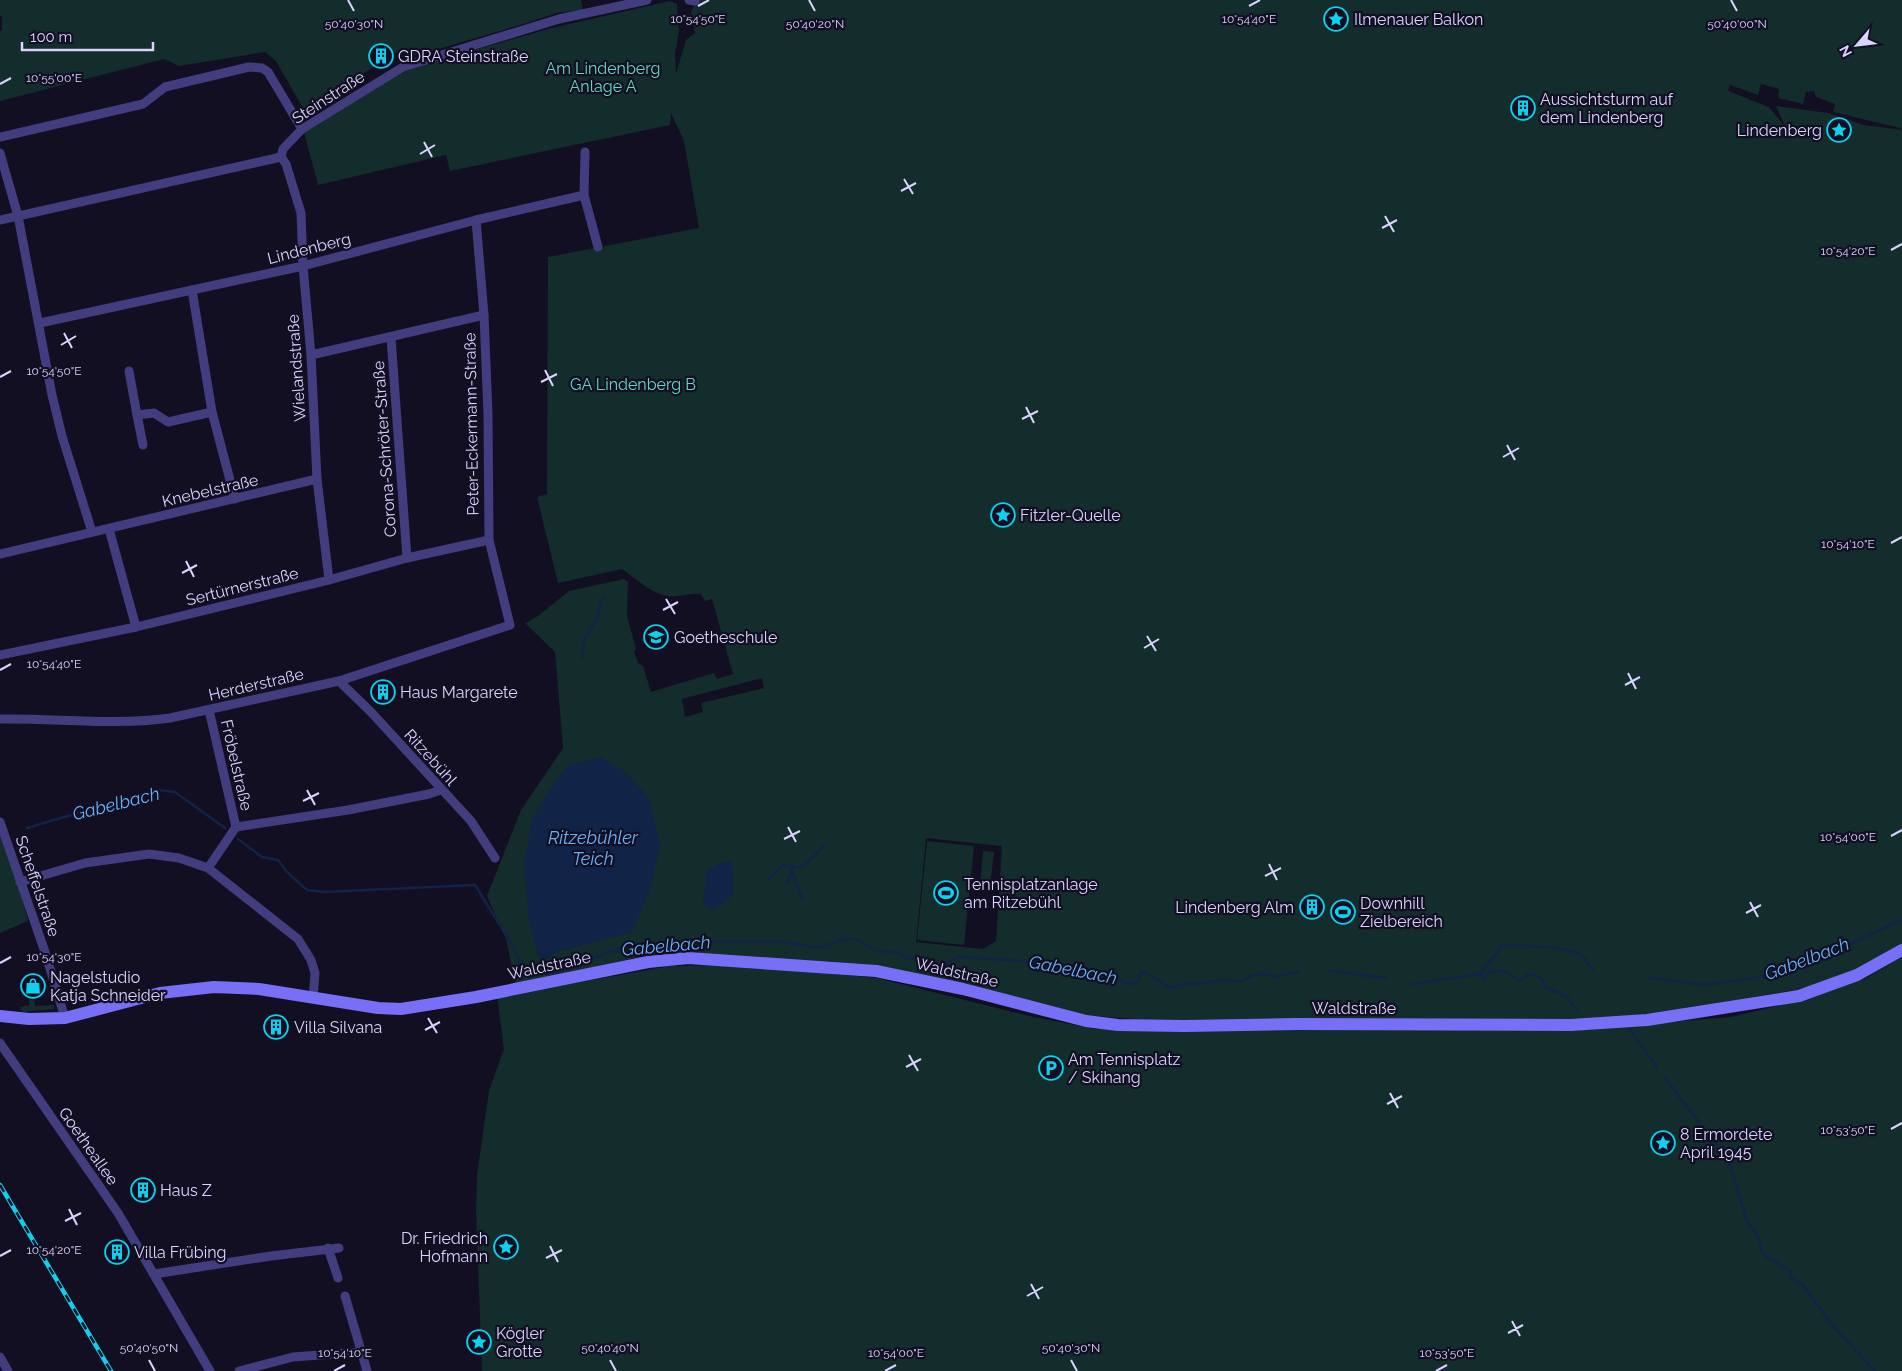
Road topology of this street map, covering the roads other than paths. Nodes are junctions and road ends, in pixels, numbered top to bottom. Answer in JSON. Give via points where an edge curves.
{"nodes":[{"id":1,"x":647,"y":0,"type":"edge"},
{"id":2,"x":302,"y":129,"type":"junction"},
{"id":3,"x":0,"y":137,"type":"edge"},
{"id":4,"x":585,"y":152,"type":"dead end"},
{"id":5,"x":0,"y":153,"type":"edge"},
{"id":6,"x":281,"y":157,"type":"junction"},
{"id":7,"x":584,"y":196,"type":"junction"},
{"id":8,"x":18,"y":216,"type":"junction"},
{"id":9,"x":0,"y":220,"type":"edge"},
{"id":10,"x":476,"y":220,"type":"junction"},
{"id":11,"x":598,"y":247,"type":"dead end"},
{"id":12,"x":303,"y":266,"type":"junction"},
{"id":13,"x":192,"y":290,"type":"junction"},
{"id":14,"x":484,"y":315,"type":"junction"},
{"id":15,"x":40,"y":322,"type":"junction"},
{"id":16,"x":391,"y":338,"type":"junction"},
{"id":17,"x":311,"y":355,"type":"junction"},
{"id":18,"x":130,"y":371,"type":"dead end"},
{"id":19,"x":212,"y":412,"type":"junction"},
{"id":20,"x":137,"y":415,"type":"junction"},
{"id":21,"x":143,"y":445,"type":"dead end"},
{"id":22,"x":317,"y":480,"type":"junction"},
{"id":23,"x":235,"y":499,"type":"junction"},
{"id":24,"x":109,"y":529,"type":"junction"},
{"id":25,"x":92,"y":532,"type":"junction"},
{"id":26,"x":489,"y":540,"type":"junction"},
{"id":27,"x":0,"y":554,"type":"edge"},
{"id":28,"x":407,"y":558,"type":"junction"},
{"id":29,"x":329,"y":580,"type":"junction"},
{"id":30,"x":510,"y":625,"type":"joint"},
{"id":31,"x":136,"y":627,"type":"junction"},
{"id":32,"x":0,"y":655,"type":"edge"},
{"id":33,"x":339,"y":681,"type":"junction"},
{"id":34,"x":209,"y":710,"type":"junction"},
{"id":35,"x":0,"y":719,"type":"edge"},
{"id":36,"x":441,"y":790,"type":"junction"},
{"id":37,"x":0,"y":822,"type":"edge"},
{"id":38,"x":236,"y":827,"type":"junction"},
{"id":39,"x":495,"y":858,"type":"dead end"},
{"id":40,"x":208,"y":868,"type":"junction"},
{"id":41,"x":20,"y":882,"type":"junction"},
{"id":42,"x":1902,"y":950,"type":"edge"},
{"id":43,"x":313,"y":998,"type":"junction"},
{"id":44,"x":0,"y":1016,"type":"edge"},
{"id":45,"x":65,"y":1018,"type":"junction"},
{"id":46,"x":0,"y":1044,"type":"edge"},
{"id":47,"x":328,"y":1248,"type":"junction"},
{"id":48,"x":339,"y":1248,"type":"dead end"},
{"id":49,"x":154,"y":1274,"type":"junction"},
{"id":50,"x":338,"y":1278,"type":"dead end"},
{"id":51,"x":345,"y":1296,"type":"dead end"},
{"id":52,"x":360,"y":1352,"type":"junction"},
{"id":53,"x":0,"y":1358,"type":"edge"},
{"id":54,"x":8,"y":1371,"type":"edge"},
{"id":55,"x":210,"y":1371,"type":"edge"},
{"id":56,"x":239,"y":1371,"type":"edge"},
{"id":57,"x":367,"y":1371,"type":"edge"}],
"edges":[{"from":1,"to":2,"type":"street","name":"Steinstraße","via":[[559,19],[403,67]]},
{"from":2,"to":3,"type":"street","via":[[268,72],[249,67],[165,87],[143,104]]},
{"from":2,"to":6,"type":"street","name":"Steinstraße"},
{"from":4,"to":7,"type":"street"},
{"from":5,"to":8,"type":"street"},
{"from":6,"to":8,"type":"street"},
{"from":6,"to":12,"type":"street","name":"Wielandstraße","via":[[301,213]]},
{"from":7,"to":10,"type":"street","name":"Lindenberg"},
{"from":7,"to":11,"type":"street"},
{"from":8,"to":9,"type":"street"},
{"from":8,"to":15,"type":"street"},
{"from":10,"to":12,"type":"street","name":"Lindenberg"},
{"from":10,"to":14,"type":"street","name":"Peter-Eckermann-Straße"},
{"from":12,"to":13,"type":"street","name":"Lindenberg"},
{"from":12,"to":17,"type":"street","name":"Wielandstraße"},
{"from":13,"to":15,"type":"street","name":"Lindenberg"},
{"from":13,"to":19,"type":"street"},
{"from":14,"to":16,"type":"street","name":"Corona-Schröter-Straße"},
{"from":14,"to":26,"type":"street","name":"Peter-Eckermann-Straße"},
{"from":15,"to":25,"type":"street","via":[[62,436]]},
{"from":16,"to":17,"type":"street","name":"Corona-Schröter-Straße"},
{"from":16,"to":28,"type":"street","name":"Corona-Schröter-Straße"},
{"from":17,"to":22,"type":"street","name":"Wielandstraße"},
{"from":18,"to":20,"type":"street"},
{"from":19,"to":20,"type":"street","via":[[168,422],[154,413]]},
{"from":19,"to":23,"type":"street"},
{"from":20,"to":21,"type":"street"},
{"from":22,"to":23,"type":"street","name":"Knebelstraße"},
{"from":22,"to":29,"type":"street","name":"Wielandstraße"},
{"from":23,"to":24,"type":"street","name":"Knebelstraße"},
{"from":24,"to":25,"type":"street","name":"Knebelstraße"},
{"from":24,"to":31,"type":"street"},
{"from":25,"to":27,"type":"street","name":"Knebelstraße"},
{"from":26,"to":28,"type":"street","name":"Sertürnerstraße"},
{"from":26,"to":30,"type":"street","name":"Peter-Eckermann-Straße"},
{"from":28,"to":29,"type":"street","name":"Sertürnerstraße"},
{"from":29,"to":31,"type":"street","name":"Sertürnerstraße"},
{"from":30,"to":33,"type":"street","name":"Herderstraße"},
{"from":31,"to":32,"type":"street","name":"Sertürnerstraße"},
{"from":33,"to":34,"type":"street","name":"Herderstraße"},
{"from":33,"to":36,"type":"street","name":"Ritzebühl"},
{"from":34,"to":35,"type":"street","name":"Herderstraße","via":[[142,722]]},
{"from":34,"to":38,"type":"street","name":"Fröbelstraße"},
{"from":36,"to":38,"type":"street","name":"Fröbelstraße","via":[[348,810]]},
{"from":36,"to":39,"type":"street","name":"Ritzebühl","via":[[471,821]]},
{"from":37,"to":41,"type":"street","name":"Scheffelstraße"},
{"from":38,"to":40,"type":"street"},
{"from":40,"to":41,"type":"street","via":[[179,858],[149,854],[85,863]]},
{"from":40,"to":43,"type":"street","via":[[298,939],[315,973]]},
{"from":41,"to":45,"type":"street","name":"Scheffelstraße"},
{"from":42,"to":43,"type":"street","name":"Waldstraße","via":[[1857,975],[1799,996],[1647,1020],[1571,1026],[1118,1024],[1086,1021],[963,989],[876,971],[688,958],[648,962],[420,1007],[378,1008]]},
{"from":43,"to":45,"type":"street","name":"Waldstraße","via":[[251,989],[192,988]]},
{"from":44,"to":45,"type":"street","name":"Waldstraße"},
{"from":46,"to":49,"type":"street","name":"Goetheallee","via":[[118,1213]]},
{"from":47,"to":48,"type":"street"},
{"from":47,"to":49,"type":"street"},
{"from":47,"to":50,"type":"street"},
{"from":49,"to":55,"type":"street","name":"Goetheallee"},
{"from":51,"to":52,"type":"street"},
{"from":52,"to":56,"type":"street","via":[[294,1357]]},
{"from":52,"to":57,"type":"street"},
{"from":53,"to":54,"type":"street"}]}
